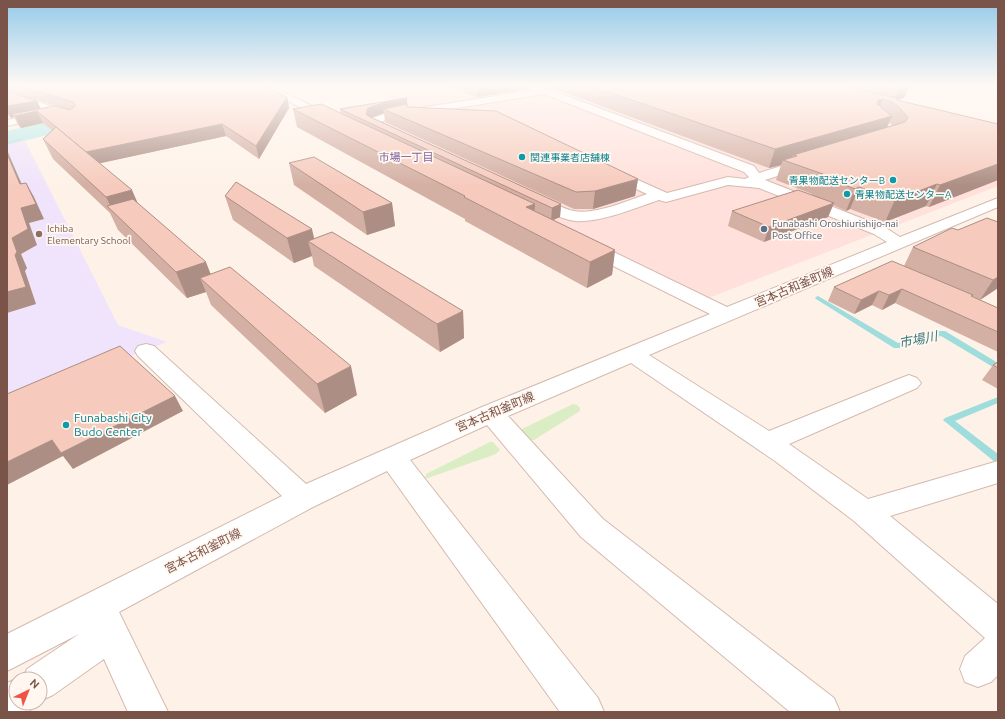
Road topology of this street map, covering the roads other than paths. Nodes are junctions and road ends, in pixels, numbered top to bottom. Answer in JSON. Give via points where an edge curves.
{"nodes":[{"id":1,"x":28,"y":119,"type":"edge"},
{"id":2,"x":329,"y":119,"type":"edge"},
{"id":3,"x":380,"y":119,"type":"edge"},
{"id":4,"x":608,"y":119,"type":"edge"},
{"id":5,"x":7,"y":123,"type":"edge"},
{"id":6,"x":346,"y":127,"type":"edge"},
{"id":7,"x":406,"y":139,"type":"edge"},
{"id":8,"x":817,"y":160,"type":"edge"},
{"id":9,"x":604,"y":168,"type":"edge"},
{"id":10,"x":750,"y":180,"type":"junction"},
{"id":11,"x":522,"y":192,"type":"edge"},
{"id":12,"x":660,"y":195,"type":"junction"},
{"id":13,"x":998,"y":202,"type":"edge"},
{"id":14,"x":575,"y":240,"type":"edge"},
{"id":15,"x":899,"y":244,"type":"junction"},
{"id":16,"x":727,"y":316,"type":"junction"},
{"id":17,"x":146,"y":351,"type":"dead end"},
{"id":18,"x":632,"y":354,"type":"junction"},
{"id":19,"x":910,"y":383,"type":"dead end"},
{"id":20,"x":491,"y":413,"type":"junction"},
{"id":21,"x":766,"y":443,"type":"junction"},
{"id":22,"x":392,"y":457,"type":"junction"},
{"id":23,"x":998,"y":472,"type":"edge"},
{"id":24,"x":303,"y":499,"type":"junction"},
{"id":25,"x":864,"y":512,"type":"junction"},
{"id":26,"x":104,"y":620,"type":"junction"},
{"id":27,"x":998,"y":626,"type":"edge"},
{"id":28,"x":7,"y":653,"type":"edge"},
{"id":29,"x":48,"y":674,"type":"edge"},
{"id":30,"x":148,"y":712,"type":"edge"},
{"id":31,"x":584,"y":712,"type":"edge"},
{"id":32,"x":820,"y":712,"type":"edge"}],
"edges":[{"from":1,"to":5,"type":"street"},
{"from":2,"to":6,"type":"street"},
{"from":3,"to":7,"type":"street","via":[[374,121],[377,125]]},
{"from":4,"to":10,"type":"street"},
{"from":8,"to":10,"type":"street"},
{"from":9,"to":12,"type":"street"},
{"from":10,"to":12,"type":"street","via":[[719,183],[666,198]]},
{"from":10,"to":15,"type":"street","via":[[867,236]]},
{"from":11,"to":12,"type":"street","via":[[572,216],[594,214]]},
{"from":13,"to":15,"type":"street","name":"宮本古和釜町線","via":[[968,222]]},
{"from":14,"to":16,"type":"street"},
{"from":15,"to":16,"type":"street","name":"宮本古和釜町線","via":[[875,262]]},
{"from":16,"to":18,"type":"street","name":"宮本古和釜町線"},
{"from":17,"to":24,"type":"street"},
{"from":18,"to":20,"type":"street","name":"宮本古和釜町線"},
{"from":18,"to":21,"type":"street"},
{"from":19,"to":21,"type":"street"},
{"from":20,"to":22,"type":"street","name":"宮本古和釜町線"},
{"from":20,"to":32,"type":"street","via":[[592,528]]},
{"from":21,"to":25,"type":"street"},
{"from":22,"to":24,"type":"street","name":"宮本古和釜町線"},
{"from":22,"to":31,"type":"street"},
{"from":23,"to":25,"type":"street"},
{"from":24,"to":26,"type":"street","name":"宮本古和釜町線"},
{"from":25,"to":27,"type":"street"},
{"from":26,"to":28,"type":"street","name":"宮本古和釜町線"},
{"from":26,"to":29,"type":"street"},
{"from":26,"to":30,"type":"street"}]}
